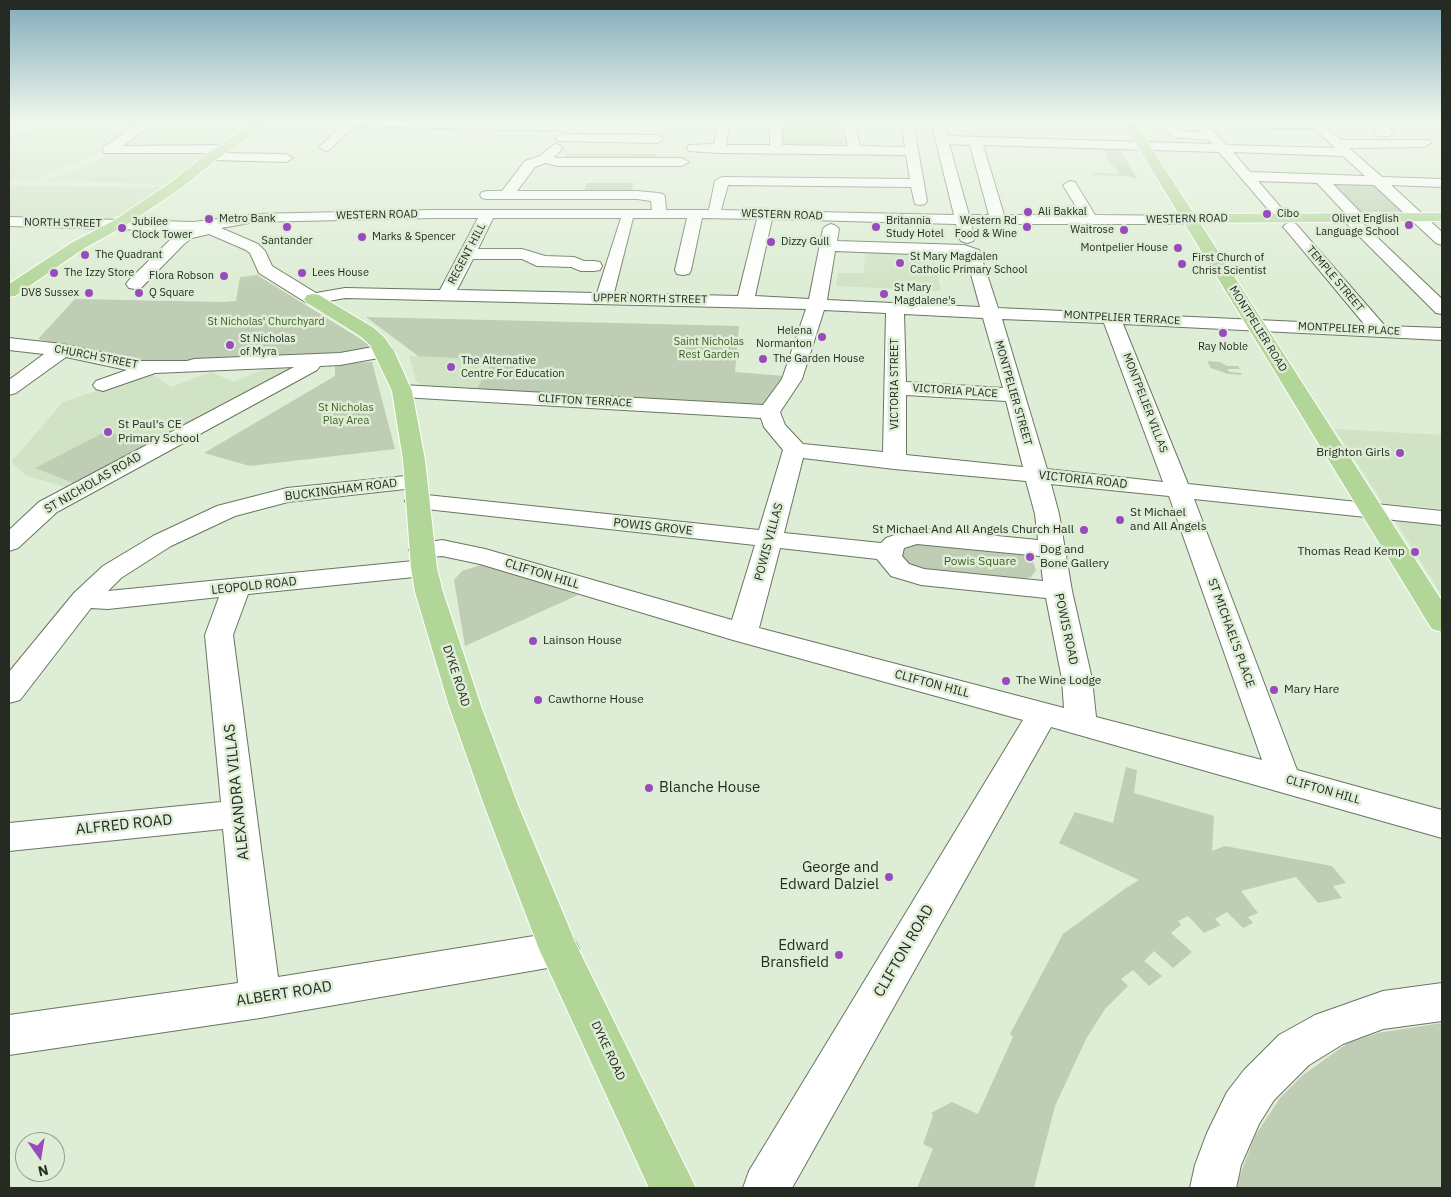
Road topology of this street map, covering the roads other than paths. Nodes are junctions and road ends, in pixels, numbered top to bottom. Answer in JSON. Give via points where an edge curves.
{"nodes":[{"id":1,"x":187,"y":177,"type":"edge"},
{"id":2,"x":520,"y":177,"type":"edge"},
{"id":3,"x":915,"y":177,"type":"edge"},
{"id":4,"x":952,"y":177,"type":"edge"},
{"id":5,"x":986,"y":177,"type":"edge"},
{"id":6,"x":1163,"y":177,"type":"edge"},
{"id":7,"x":1247,"y":177,"type":"edge"},
{"id":8,"x":1268,"y":177,"type":"edge"},
{"id":9,"x":1372,"y":177,"type":"edge"},
{"id":10,"x":1426,"y":177,"type":"edge"},
{"id":11,"x":1321,"y":179,"type":"junction"},
{"id":12,"x":590,"y":181,"type":"dead end"},
{"id":13,"x":1377,"y":181,"type":"junction"},
{"id":14,"x":916,"y":183,"type":"junction"},
{"id":15,"x":1070,"y":185,"type":"dead end"},
{"id":16,"x":1439,"y":185,"type":"edge"},
{"id":17,"x":720,"y":193,"type":"junction"},
{"id":18,"x":507,"y":194,"type":"junction"},
{"id":19,"x":487,"y":195,"type":"dead end"},
{"id":20,"x":576,"y":195,"type":"junction"},
{"id":21,"x":839,"y":196,"type":"dead end"},
{"id":22,"x":715,"y":208,"type":"dead end"},
{"id":23,"x":488,"y":214,"type":"junction"},
{"id":24,"x":658,"y":214,"type":"junction"},
{"id":25,"x":696,"y":214,"type":"junction"},
{"id":26,"x":1442,"y":216,"type":"edge"},
{"id":27,"x":1417,"y":217,"type":"junction"},
{"id":28,"x":1353,"y":218,"type":"junction"},
{"id":29,"x":765,"y":219,"type":"junction"},
{"id":30,"x":627,"y":220,"type":"dead end"},
{"id":31,"x":923,"y":220,"type":"junction"},
{"id":32,"x":962,"y":220,"type":"junction"},
{"id":33,"x":998,"y":220,"type":"junction"},
{"id":34,"x":1091,"y":220,"type":"junction"},
{"id":35,"x":1190,"y":220,"type":"junction"},
{"id":36,"x":832,"y":223,"type":"dead end"},
{"id":37,"x":1287,"y":223,"type":"junction"},
{"id":38,"x":118,"y":224,"type":"junction"},
{"id":39,"x":11,"y":225,"type":"edge"},
{"id":40,"x":208,"y":228,"type":"junction"},
{"id":41,"x":1442,"y":240,"type":"edge"},
{"id":42,"x":828,"y":246,"type":"junction"},
{"id":43,"x":970,"y":249,"type":"junction"},
{"id":44,"x":466,"y":254,"type":"junction"},
{"id":45,"x":604,"y":266,"type":"junction"},
{"id":46,"x":683,"y":270,"type":"dead end"},
{"id":47,"x":135,"y":284,"type":"dead end"},
{"id":48,"x":9,"y":292,"type":"edge"},
{"id":49,"x":446,"y":294,"type":"junction"},
{"id":50,"x":604,"y":298,"type":"junction"},
{"id":51,"x":313,"y":299,"type":"junction"},
{"id":52,"x":745,"y":301,"type":"junction"},
{"id":53,"x":817,"y":304,"type":"junction"},
{"id":54,"x":895,"y":307,"type":"junction"},
{"id":55,"x":1442,"y":309,"type":"edge"},
{"id":56,"x":989,"y":311,"type":"junction"},
{"id":57,"x":1111,"y":317,"type":"junction"},
{"id":58,"x":1255,"y":325,"type":"junction"},
{"id":59,"x":1380,"y":331,"type":"junction"},
{"id":60,"x":1442,"y":334,"type":"edge"},
{"id":61,"x":9,"y":344,"type":"edge"},
{"id":62,"x":62,"y":350,"type":"junction"},
{"id":63,"x":384,"y":351,"type":"junction"},
{"id":64,"x":314,"y":360,"type":"junction"},
{"id":65,"x":152,"y":367,"type":"junction"},
{"id":66,"x":103,"y":385,"type":"dead end"},
{"id":67,"x":896,"y":388,"type":"junction"},
{"id":68,"x":9,"y":389,"type":"edge"},
{"id":69,"x":402,"y":391,"type":"junction"},
{"id":70,"x":1014,"y":395,"type":"junction"},
{"id":71,"x":768,"y":412,"type":"junction"},
{"id":72,"x":794,"y":450,"type":"junction"},
{"id":73,"x":894,"y":462,"type":"junction"},
{"id":74,"x":1036,"y":475,"type":"junction"},
{"id":75,"x":1178,"y":489,"type":"junction"},
{"id":76,"x":416,"y":491,"type":"junction"},
{"id":77,"x":1372,"y":511,"type":"junction"},
{"id":78,"x":1442,"y":518,"type":"edge"},
{"id":79,"x":770,"y":540,"type":"junction"},
{"id":80,"x":9,"y":543,"type":"edge"},
{"id":81,"x":1052,"y":549,"type":"junction"},
{"id":82,"x":889,"y":552,"type":"junction"},
{"id":83,"x":423,"y":559,"type":"junction"},
{"id":84,"x":237,"y":588,"type":"junction"},
{"id":85,"x":1058,"y":591,"type":"junction"},
{"id":86,"x":84,"y":599,"type":"junction"},
{"id":87,"x":1442,"y":623,"type":"edge"},
{"id":88,"x":743,"y":633,"type":"junction"},
{"id":89,"x":9,"y":692,"type":"edge"},
{"id":90,"x":1043,"y":713,"type":"junction"},
{"id":91,"x":1081,"y":724,"type":"junction"},
{"id":92,"x":1280,"y":778,"type":"junction"},
{"id":93,"x":239,"y":814,"type":"junction"},
{"id":94,"x":1442,"y":824,"type":"edge"},
{"id":95,"x":9,"y":837,"type":"edge"},
{"id":96,"x":559,"y":949,"type":"junction"},
{"id":97,"x":260,"y":999,"type":"junction"},
{"id":98,"x":1442,"y":1002,"type":"edge"},
{"id":99,"x":9,"y":1035,"type":"edge"},
{"id":100,"x":673,"y":1188,"type":"edge"},
{"id":101,"x":766,"y":1188,"type":"edge"},
{"id":102,"x":1213,"y":1188,"type":"edge"}],
"edges":[{"from":1,"to":38,"type":"main road"},
{"from":2,"to":18,"type":"street"},
{"from":3,"to":14,"type":"street"},
{"from":4,"to":32,"type":"street","name":"MONTPELIER STREET"},
{"from":5,"to":33,"type":"street"},
{"from":6,"to":35,"type":"main road","name":"MONTPELIER ROAD"},
{"from":7,"to":37,"type":"street","name":"TEMPLE STREET"},
{"from":8,"to":11,"type":"street"},
{"from":9,"to":13,"type":"street"},
{"from":10,"to":16,"type":"street"},
{"from":11,"to":13,"type":"street"},
{"from":11,"to":28,"type":"street"},
{"from":12,"to":20,"type":"street","via":[[582,181]]},
{"from":13,"to":16,"type":"street"},
{"from":13,"to":27,"type":"street"},
{"from":14,"to":17,"type":"street","via":[[722,180]]},
{"from":14,"to":31,"type":"street","via":[[914,199]]},
{"from":15,"to":34,"type":"street"},
{"from":17,"to":21,"type":"street"},
{"from":17,"to":22,"type":"street"},
{"from":18,"to":19,"type":"street"},
{"from":18,"to":20,"type":"street"},
{"from":20,"to":24,"type":"street","via":[[634,188],[658,197]]},
{"from":23,"to":24,"type":"street","name":"WESTERN ROAD"},
{"from":23,"to":40,"type":"street","name":"WESTERN ROAD","via":[[266,218]]},
{"from":23,"to":44,"type":"street","name":"REGENT HILL"},
{"from":24,"to":25,"type":"street","name":"WESTERN ROAD"},
{"from":25,"to":29,"type":"street","name":"WESTERN ROAD"},
{"from":25,"to":46,"type":"street"},
{"from":26,"to":27,"type":"main road"},
{"from":27,"to":28,"type":"main road","name":"WESTERN ROAD"},
{"from":27,"to":41,"type":"street"},
{"from":28,"to":37,"type":"main road","name":"WESTERN ROAD"},
{"from":28,"to":55,"type":"street"},
{"from":29,"to":31,"type":"street","name":"WESTERN ROAD"},
{"from":29,"to":52,"type":"street"},
{"from":30,"to":45,"type":"street"},
{"from":31,"to":32,"type":"street","name":"WESTERN ROAD"},
{"from":32,"to":33,"type":"street","name":"WESTERN ROAD"},
{"from":32,"to":43,"type":"street","name":"MONTPELIER STREET"},
{"from":33,"to":34,"type":"street","name":"WESTERN ROAD"},
{"from":34,"to":35,"type":"street","name":"WESTERN ROAD"},
{"from":35,"to":37,"type":"main road","name":"WESTERN ROAD"},
{"from":35,"to":58,"type":"main road","name":"MONTPELIER ROAD"},
{"from":36,"to":42,"type":"street"},
{"from":37,"to":59,"type":"street","name":"TEMPLE STREET"},
{"from":38,"to":39,"type":"street","name":"NORTH STREET"},
{"from":38,"to":40,"type":"street","name":"NORTH STREET"},
{"from":38,"to":48,"type":"main road","via":[[102,231]]},
{"from":40,"to":47,"type":"street","via":[[178,241]]},
{"from":40,"to":51,"type":"street","name":"DYKE ROAD","via":[[257,250],[265,269]]},
{"from":42,"to":43,"type":"street"},
{"from":42,"to":53,"type":"street"},
{"from":43,"to":56,"type":"street","name":"MONTPELIER STREET"},
{"from":44,"to":45,"type":"street","via":[[522,254],[538,258],[536,261]]},
{"from":44,"to":49,"type":"street","name":"REGENT HILL"},
{"from":45,"to":50,"type":"street"},
{"from":49,"to":50,"type":"street","name":"UPPER NORTH STREET"},
{"from":49,"to":51,"type":"street","name":"UPPER NORTH STREET","via":[[345,293]]},
{"from":50,"to":52,"type":"street","name":"UPPER NORTH STREET"},
{"from":51,"to":63,"type":"main road","name":"DYKE ROAD","via":[[366,332]]},
{"from":52,"to":53,"type":"street","name":"UPPER NORTH STREET"},
{"from":53,"to":54,"type":"street","name":"UPPER NORTH STREET"},
{"from":53,"to":71,"type":"street","via":[[792,379]]},
{"from":54,"to":56,"type":"street","name":"UPPER NORTH STREET"},
{"from":54,"to":67,"type":"street","name":"VICTORIA STREET"},
{"from":56,"to":57,"type":"street","name":"MONTPELIER TERRACE"},
{"from":56,"to":70,"type":"street","name":"MONTPELIER STREET"},
{"from":57,"to":58,"type":"street","name":"MONTPELIER TERRACE"},
{"from":57,"to":75,"type":"street","name":"MONTPELIER VILLAS"},
{"from":58,"to":59,"type":"street","name":"MONTPELIER PLACE"},
{"from":58,"to":77,"type":"main road","name":"MONTPELIER ROAD"},
{"from":59,"to":60,"type":"street","name":"MONTPELIER PLACE"},
{"from":61,"to":62,"type":"street","name":"CHURCH STREET"},
{"from":62,"to":65,"type":"street","name":"CHURCH STREET"},
{"from":62,"to":68,"type":"street"},
{"from":63,"to":64,"type":"street","name":"CHURCH STREET"},
{"from":63,"to":69,"type":"main road","name":"DYKE ROAD"},
{"from":64,"to":65,"type":"street","name":"CHURCH STREET","via":[[195,368]]},
{"from":64,"to":80,"type":"street","name":"ST NICHOLAS ROAD","via":[[310,366],[48,507]]},
{"from":65,"to":66,"type":"street"},
{"from":67,"to":70,"type":"street","name":"VICTORIA PLACE"},
{"from":67,"to":73,"type":"street","name":"VICTORIA STREET"},
{"from":69,"to":71,"type":"street","name":"CLIFTON TERRACE"},
{"from":69,"to":76,"type":"main road","name":"DYKE ROAD"},
{"from":70,"to":74,"type":"street","name":"MONTPELIER STREET"},
{"from":71,"to":72,"type":"street","via":[[774,427]]},
{"from":72,"to":73,"type":"street","name":"VICTORIA ROAD"},
{"from":72,"to":79,"type":"street","name":"POWIS VILLAS"},
{"from":73,"to":74,"type":"street","name":"VICTORIA ROAD"},
{"from":74,"to":75,"type":"street","name":"VICTORIA ROAD"},
{"from":74,"to":81,"type":"street","name":"POWIS ROAD","via":[[1047,514]]},
{"from":75,"to":77,"type":"street","name":"VICTORIA ROAD"},
{"from":75,"to":92,"type":"street","name":"ST MICHAEL'S PLACE","via":[[1280,766]]},
{"from":76,"to":79,"type":"street","name":"POWIS GROVE"},
{"from":76,"to":83,"type":"main road","name":"DYKE ROAD"},
{"from":76,"to":86,"type":"street","name":"BUCKINGHAM ROAD","via":[[287,495],[226,511],[162,541],[112,572]]},
{"from":77,"to":78,"type":"street","name":"VICTORIA ROAD"},
{"from":77,"to":87,"type":"main road","name":"MONTPELIER ROAD"},
{"from":79,"to":82,"type":"street","name":"POWIS GROVE"},
{"from":79,"to":88,"type":"street","name":"POWIS VILLAS"},
{"from":81,"to":82,"type":"street","via":[[910,536],[897,541]]},
{"from":81,"to":85,"type":"street","name":"POWIS ROAD"},
{"from":82,"to":85,"type":"street","via":[[896,567],[913,576]]},
{"from":83,"to":84,"type":"street","name":"LEOPOLD ROAD"},
{"from":83,"to":88,"type":"street","name":"CLIFTON HILL","via":[[442,548],[485,557]]},
{"from":83,"to":96,"type":"main road","name":"DYKE ROAD","via":[[429,592],[465,706]]},
{"from":84,"to":86,"type":"street","name":"LEOPOLD ROAD","via":[[108,600]]},
{"from":84,"to":93,"type":"street","name":"ALEXANDRA VILLAS","via":[[219,635]]},
{"from":85,"to":91,"type":"street","name":"POWIS ROAD","via":[[1077,679]]},
{"from":86,"to":89,"type":"street","name":"BUCKINGHAM ROAD"},
{"from":88,"to":90,"type":"street","name":"CLIFTON HILL"},
{"from":90,"to":91,"type":"street","name":"CLIFTON HILL"},
{"from":90,"to":101,"type":"street","name":"CLIFTON ROAD"},
{"from":91,"to":92,"type":"street","name":"CLIFTON HILL"},
{"from":92,"to":94,"type":"street","name":"CLIFTON HILL"},
{"from":93,"to":95,"type":"street","name":"ALFRED ROAD"},
{"from":93,"to":97,"type":"street","name":"ALEXANDRA VILLAS"},
{"from":96,"to":97,"type":"street","name":"ALBERT ROAD"},
{"from":96,"to":100,"type":"main road","name":"DYKE ROAD"},
{"from":97,"to":99,"type":"street","name":"ALBERT ROAD"},
{"from":98,"to":102,"type":"street","via":[[1383,1010],[1330,1029],[1294,1050],[1259,1085],[1243,1108],[1218,1165]]}]}
